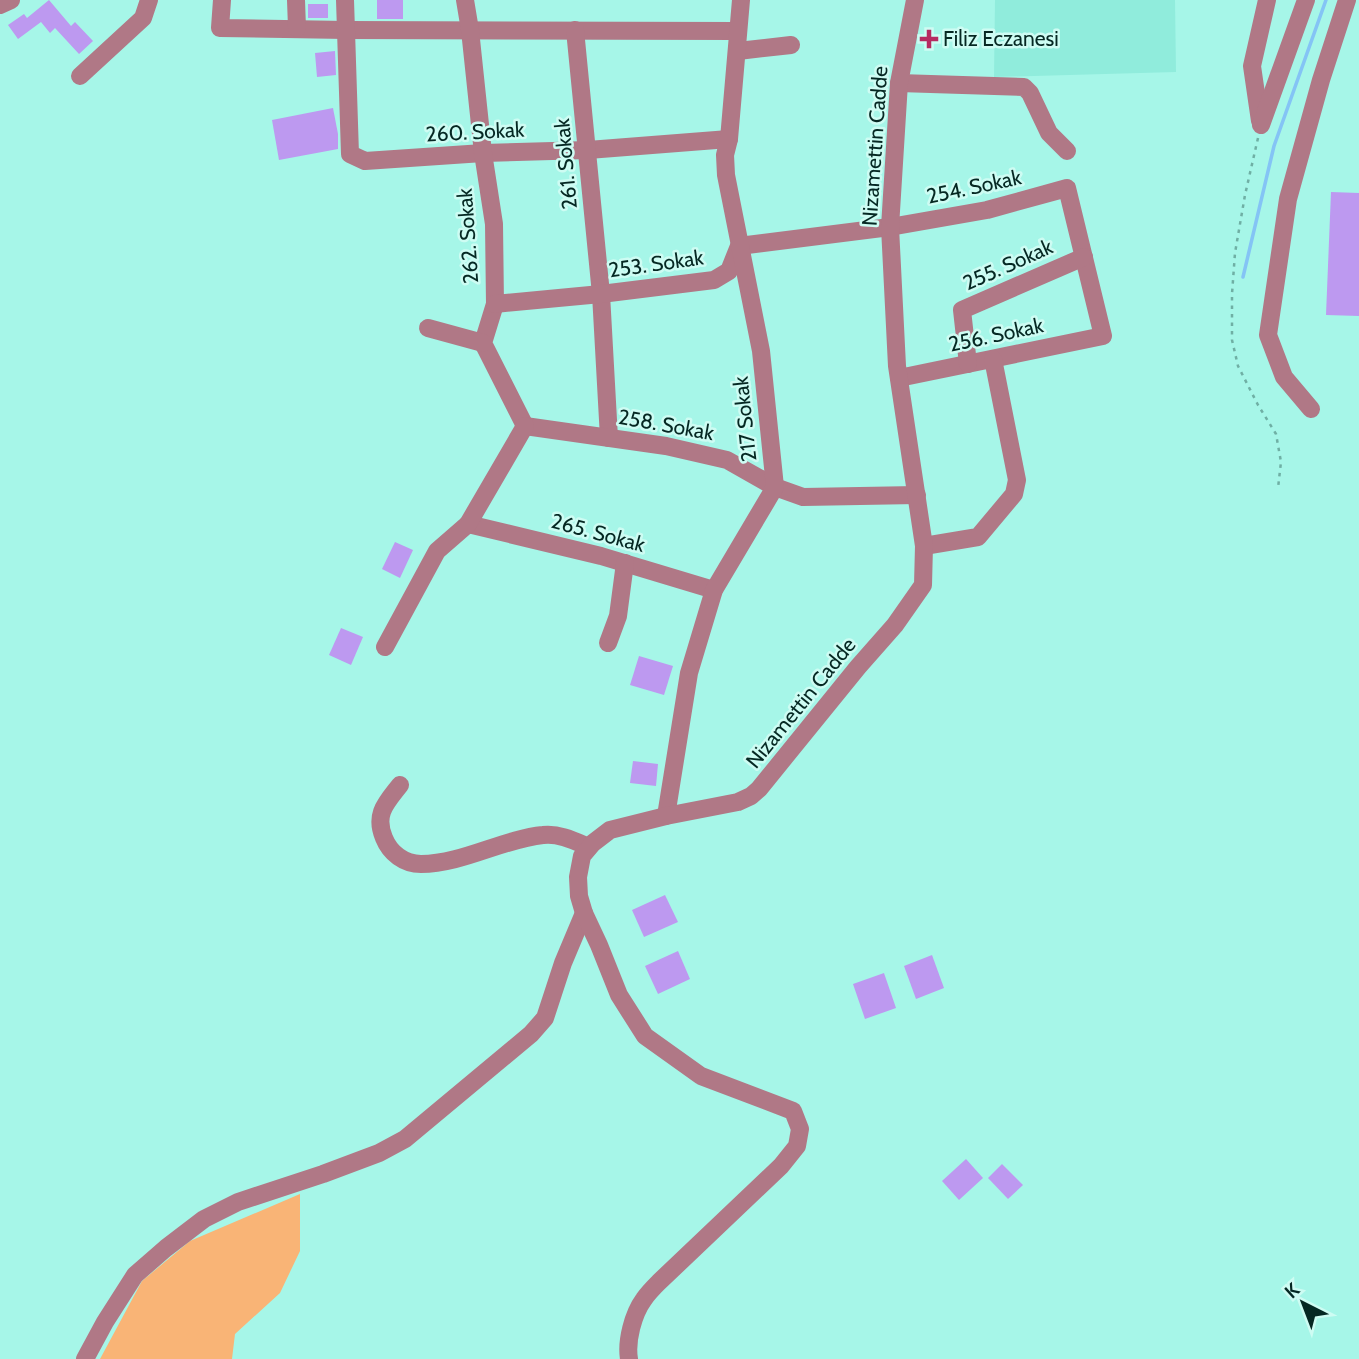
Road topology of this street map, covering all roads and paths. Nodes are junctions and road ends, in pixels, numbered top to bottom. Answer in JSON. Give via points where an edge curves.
{"nodes":[{"id":1,"x":11,"y":0,"type":"edge"},
{"id":2,"x":149,"y":0,"type":"edge"},
{"id":3,"x":222,"y":0,"type":"edge"},
{"id":4,"x":296,"y":0,"type":"edge"},
{"id":5,"x":345,"y":0,"type":"edge"},
{"id":6,"x":465,"y":0,"type":"edge"},
{"id":7,"x":741,"y":0,"type":"edge"},
{"id":8,"x":915,"y":0,"type":"edge"},
{"id":9,"x":1267,"y":0,"type":"edge"},
{"id":10,"x":1306,"y":0,"type":"edge"},
{"id":11,"x":1347,"y":0,"type":"edge"},
{"id":12,"x":0,"y":5,"type":"edge"},
{"id":13,"x":296,"y":28,"type":"junction"},
{"id":14,"x":346,"y":30,"type":"junction"},
{"id":15,"x":470,"y":30,"type":"junction"},
{"id":16,"x":575,"y":30,"type":"junction"},
{"id":17,"x":738,"y":32,"type":"junction"},
{"id":18,"x":791,"y":45,"type":"dead end"},
{"id":19,"x":737,"y":51,"type":"junction"},
{"id":20,"x":80,"y":76,"type":"dead end"},
{"id":21,"x":899,"y":83,"type":"junction"},
{"id":22,"x":1261,"y":125,"type":"junction"},
{"id":23,"x":729,"y":139,"type":"junction"},
{"id":24,"x":588,"y":150,"type":"junction"},
{"id":25,"x":1067,"y":151,"type":"dead end"},
{"id":26,"x":483,"y":153,"type":"junction"},
{"id":27,"x":890,"y":227,"type":"junction"},
{"id":28,"x":739,"y":246,"type":"junction"},
{"id":29,"x":1084,"y":257,"type":"junction"},
{"id":30,"x":601,"y":294,"type":"junction"},
{"id":31,"x":495,"y":304,"type":"junction"},
{"id":32,"x":428,"y":328,"type":"dead end"},
{"id":33,"x":482,"y":343,"type":"junction"},
{"id":34,"x":993,"y":359,"type":"junction"},
{"id":35,"x":968,"y":364,"type":"junction"},
{"id":36,"x":899,"y":378,"type":"junction"},
{"id":37,"x":1311,"y":409,"type":"dead end"},
{"id":38,"x":525,"y":426,"type":"junction"},
{"id":39,"x":609,"y":438,"type":"junction"},
{"id":40,"x":775,"y":487,"type":"junction"},
{"id":41,"x":1278,"y":488,"type":"dead end"},
{"id":42,"x":917,"y":495,"type":"junction"},
{"id":43,"x":468,"y":524,"type":"junction"},
{"id":44,"x":924,"y":546,"type":"junction"},
{"id":45,"x":625,"y":563,"type":"junction"},
{"id":46,"x":714,"y":590,"type":"junction"},
{"id":47,"x":608,"y":643,"type":"dead end"},
{"id":48,"x":385,"y":647,"type":"dead end"},
{"id":49,"x":400,"y":785,"type":"dead end"},
{"id":50,"x":666,"y":816,"type":"junction"},
{"id":51,"x":589,"y":847,"type":"junction"},
{"id":52,"x":584,"y":913,"type":"junction"},
{"id":53,"x":85,"y":1359,"type":"edge"},
{"id":54,"x":629,"y":1359,"type":"edge"}],
"edges":[{"from":1,"to":12,"type":"street"},
{"from":2,"to":20,"type":"street","via":[[142,18]]},
{"from":3,"to":13,"type":"street","via":[[220,28]]},
{"from":4,"to":13,"type":"street"},
{"from":5,"to":14,"type":"street"},
{"from":6,"to":15,"type":"street","name":"262. Sokak"},
{"from":7,"to":17,"type":"street","name":"217 Sokak"},
{"from":8,"to":21,"type":"street","name":"Nizamettin Cadde"},
{"from":9,"to":22,"type":"street","via":[[1252,66]]},
{"from":10,"to":22,"type":"street"},
{"from":11,"to":37,"type":"street","via":[[1294,176],[1268,335],[1284,377]]},
{"from":13,"to":14,"type":"street"},
{"from":14,"to":15,"type":"street"},
{"from":14,"to":26,"type":"street","name":"260. Sokak","via":[[350,154],[365,161]]},
{"from":15,"to":16,"type":"street"},
{"from":15,"to":26,"type":"street","name":"262. Sokak"},
{"from":16,"to":17,"type":"street"},
{"from":16,"to":24,"type":"street","name":"261. Sokak"},
{"from":17,"to":19,"type":"street","name":"217 Sokak"},
{"from":18,"to":19,"type":"street"},
{"from":19,"to":23,"type":"street","name":"217 Sokak"},
{"from":21,"to":25,"type":"street","via":[[1024,87],[1049,134]]},
{"from":21,"to":27,"type":"street","name":"Nizamettin Cadde"},
{"from":22,"to":41,"type":"path","via":[[1235,253],[1232,340],[1238,366],[1276,434],[1281,462]]},
{"from":23,"to":24,"type":"street","name":"260. Sokak"},
{"from":23,"to":28,"type":"street","name":"217 Sokak","via":[[726,175]]},
{"from":24,"to":26,"type":"street","name":"260. Sokak"},
{"from":24,"to":30,"type":"street","name":"261. Sokak"},
{"from":26,"to":31,"type":"street","name":"262. Sokak","via":[[494,224]]},
{"from":27,"to":28,"type":"street"},
{"from":27,"to":29,"type":"street","name":"254. Sokak","via":[[987,210],[1067,188]]},
{"from":27,"to":36,"type":"street","name":"Nizamettin Cadde"},
{"from":28,"to":30,"type":"street","name":"253. Sokak","via":[[729,271],[714,280]]},
{"from":28,"to":40,"type":"street","name":"217 Sokak","via":[[761,351]]},
{"from":29,"to":34,"type":"street","name":"256. Sokak","via":[[1103,336]]},
{"from":29,"to":35,"type":"street","name":"255. Sokak","via":[[962,310]]},
{"from":30,"to":31,"type":"street","name":"253. Sokak"},
{"from":30,"to":39,"type":"street","name":"261. Sokak"},
{"from":31,"to":33,"type":"street","name":"262. Sokak"},
{"from":32,"to":33,"type":"street"},
{"from":33,"to":38,"type":"street"},
{"from":34,"to":35,"type":"street","name":"256. Sokak"},
{"from":34,"to":44,"type":"street","via":[[1017,480],[1014,494],[978,537]]},
{"from":35,"to":36,"type":"street","name":"256. Sokak"},
{"from":36,"to":42,"type":"street","name":"Nizamettin Cadde"},
{"from":38,"to":39,"type":"street","name":"258. Sokak"},
{"from":38,"to":43,"type":"street"},
{"from":39,"to":40,"type":"street","name":"258. Sokak","via":[[727,460]]},
{"from":40,"to":42,"type":"street","name":"258. Sokak","via":[[803,497]]},
{"from":40,"to":46,"type":"street","name":"217 Sokak"},
{"from":42,"to":44,"type":"street","name":"Nizamettin Cadde"},
{"from":43,"to":45,"type":"street","name":"265. Sokak"},
{"from":43,"to":48,"type":"street","via":[[436,551]]},
{"from":44,"to":50,"type":"street","name":"Nizamettin Cadde","via":[[923,585],[759,789],[738,802]]},
{"from":45,"to":46,"type":"street","name":"265. Sokak"},
{"from":45,"to":47,"type":"street","via":[[618,616]]},
{"from":46,"to":50,"type":"street","name":"217 Sokak","via":[[689,673]]},
{"from":49,"to":51,"type":"street","via":[[385,803],[380,825],[387,845],[407,862],[444,860],[545,834]]},
{"from":50,"to":51,"type":"street","name":"Nizamettin Cadde","via":[[610,830]]},
{"from":51,"to":52,"type":"street","via":[[578,877]]},
{"from":52,"to":53,"type":"street","via":[[545,1018],[531,1034],[405,1139],[204,1219],[135,1275]]},
{"from":52,"to":54,"type":"street","via":[[619,995],[645,1036],[701,1076],[793,1111],[800,1129],[797,1146],[781,1166],[642,1300],[634,1318]]}]}
